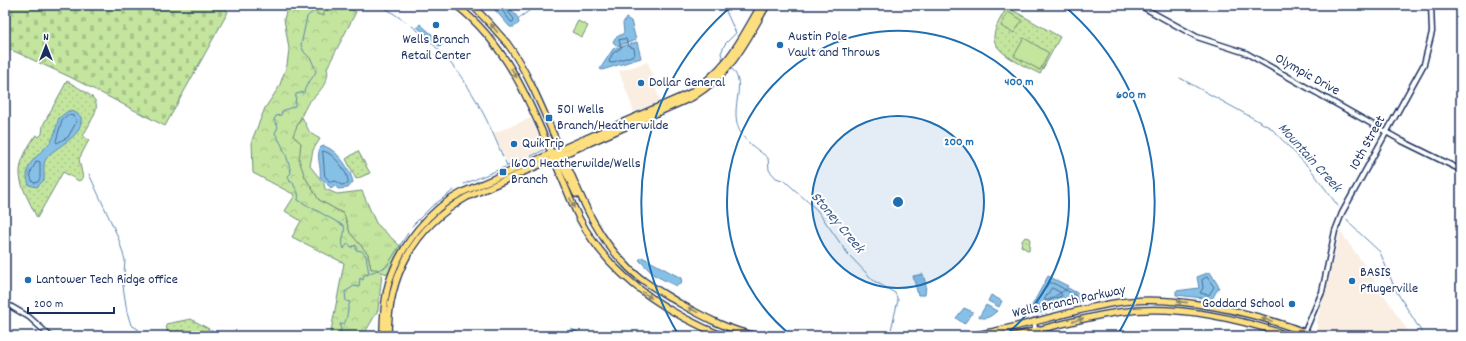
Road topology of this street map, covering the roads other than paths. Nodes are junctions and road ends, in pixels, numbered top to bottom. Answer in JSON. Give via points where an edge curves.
{"nodes":[{"id":1,"x":456,"y":5,"type":"edge"},
{"id":2,"x":472,"y":5,"type":"edge"},
{"id":3,"x":761,"y":5,"type":"edge"},
{"id":4,"x":767,"y":5,"type":"edge"},
{"id":5,"x":1139,"y":5,"type":"edge"},
{"id":6,"x":1431,"y":5,"type":"edge"},
{"id":7,"x":494,"y":43,"type":"junction"},
{"id":8,"x":508,"y":44,"type":"junction"},
{"id":9,"x":499,"y":50,"type":"junction"},
{"id":10,"x":513,"y":53,"type":"junction"},
{"id":11,"x":629,"y":122,"type":"junction"},
{"id":12,"x":1386,"y":132,"type":"junction"},
{"id":13,"x":557,"y":155,"type":"junction"},
{"id":14,"x":1461,"y":170,"type":"edge"},
{"id":15,"x":624,"y":264,"type":"junction"},
{"id":16,"x":617,"y":270,"type":"junction"},
{"id":17,"x":5,"y":303,"type":"edge"},
{"id":18,"x":1034,"y":321,"type":"junction"},
{"id":19,"x":385,"y":333,"type":"edge"},
{"id":20,"x":1037,"y":333,"type":"edge"},
{"id":21,"x":1303,"y":334,"type":"edge"},
{"id":22,"x":50,"y":336,"type":"edge"},
{"id":23,"x":724,"y":336,"type":"edge"},
{"id":24,"x":732,"y":336,"type":"edge"},
{"id":25,"x":756,"y":336,"type":"edge"},
{"id":26,"x":969,"y":336,"type":"edge"},
{"id":27,"x":1013,"y":336,"type":"edge"},
{"id":28,"x":1041,"y":336,"type":"edge"},
{"id":29,"x":1290,"y":336,"type":"edge"},
{"id":30,"x":1314,"y":336,"type":"edge"}],
"edges":[{"from":1,"to":7,"type":"main road"},
{"from":8,"to":2,"type":"main road","one_way":true},
{"from":3,"to":11,"type":"main road","via":[[732,56],[716,75],[690,93]]},
{"from":4,"to":11,"type":"main road","via":[[736,58],[719,78],[693,97]]},
{"from":5,"to":12,"type":"street","name":"Olympic Drive","via":[[1197,37],[1246,53]]},
{"from":6,"to":12,"type":"street","name":"10th Street","via":[[1432,32],[1424,64]]},
{"from":7,"to":8,"type":"main road","via":[[503,46]]},
{"from":7,"to":9,"type":"main road"},
{"from":8,"to":10,"type":"main road"},
{"from":9,"to":10,"type":"main road","via":[[503,48]]},
{"from":9,"to":13,"type":"main road","one_way":true,"via":[[514,72]]},
{"from":10,"to":13,"type":"main road","via":[[539,101]]},
{"from":11,"to":13,"type":"main road"},
{"from":12,"to":14,"type":"street","name":"Olympic Drive"},
{"from":12,"to":21,"type":"street","name":"10th Street","via":[[1340,218],[1322,292]]},
{"from":13,"to":15,"type":"main road","via":[[587,213]]},
{"from":13,"to":16,"type":"main road","one_way":true,"via":[[579,218],[595,244]]},
{"from":13,"to":19,"type":"main road","via":[[459,194],[421,226],[401,256],[389,282],[384,312]]},
{"from":15,"to":16,"type":"main road"},
{"from":25,"to":15,"type":"main road","one_way":true,"via":[[727,328],[691,310],[644,281]]},
{"from":16,"to":23,"type":"main road","one_way":true,"via":[[647,296],[704,328]]},
{"from":17,"to":22,"type":"street","via":[[29,317]]},
{"from":18,"to":20,"type":"street"},
{"from":21,"to":18,"type":"main road","name":"Wells Branch Parkway","one_way":true,"via":[[1276,322],[1205,306],[1163,300],[1116,303]]},
{"from":18,"to":26,"type":"main road","name":"Wells Branch Parkway"},
{"from":20,"to":27,"type":"main road","name":"Wells Branch Parkway"},
{"from":20,"to":28,"type":"street"},
{"from":20,"to":29,"type":"main road","name":"Wells Branch Parkway","one_way":true,"via":[[1104,314],[1157,310],[1207,315]]},
{"from":21,"to":30,"type":"main road","name":"Wells Branch Parkway"},
{"from":23,"to":24,"type":"main road"}]}
